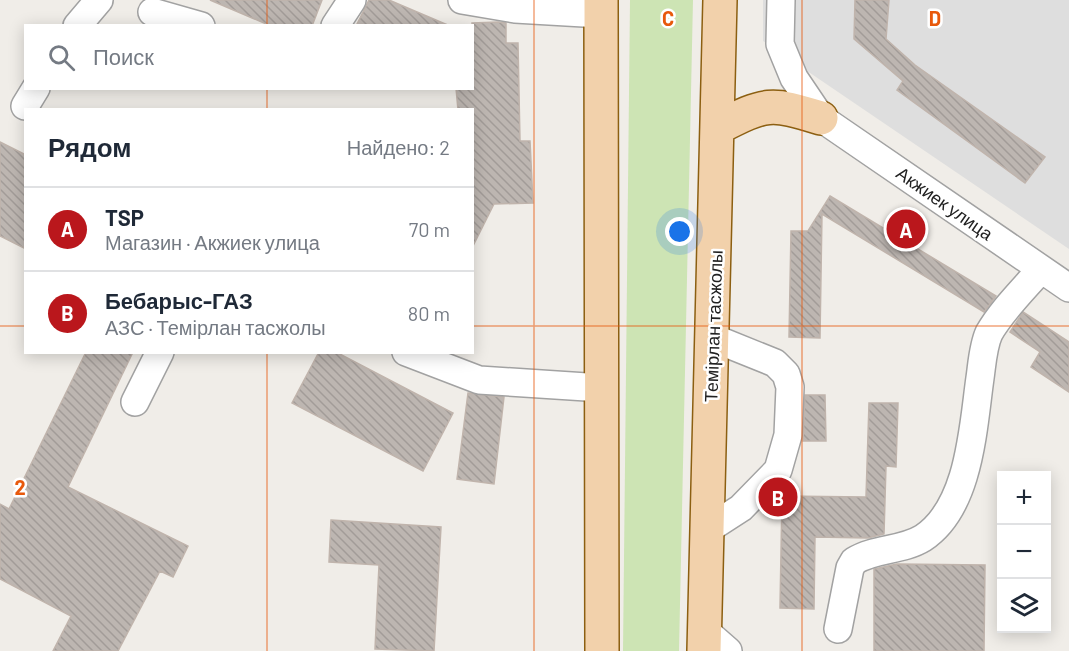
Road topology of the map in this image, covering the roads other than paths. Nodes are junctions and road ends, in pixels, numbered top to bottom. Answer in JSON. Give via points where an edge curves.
{"nodes":[{"id":1,"x":99,"y":0,"type":"edge"},
{"id":2,"x":352,"y":0,"type":"edge"},
{"id":3,"x":462,"y":0,"type":"edge"},
{"id":4,"x":720,"y":0,"type":"edge"},
{"id":5,"x":781,"y":0,"type":"edge"},
{"id":6,"x":515,"y":4,"type":"edge"},
{"id":7,"x":601,"y":7,"type":"edge"},
{"id":8,"x":152,"y":12,"type":"dead end"},
{"id":9,"x":79,"y":24,"type":"edge"},
{"id":10,"x":194,"y":24,"type":"edge"},
{"id":11,"x":336,"y":24,"type":"edge"},
{"id":12,"x":821,"y":118,"type":"junction"},
{"id":13,"x":718,"y":127,"type":"junction"},
{"id":14,"x":1041,"y":269,"type":"junction"},
{"id":15,"x":1069,"y":288,"type":"edge"},
{"id":16,"x":713,"y":339,"type":"junction"},
{"id":17,"x":159,"y":354,"type":"edge"},
{"id":18,"x":411,"y":354,"type":"edge"},
{"id":19,"x":602,"y":388,"type":"junction"},
{"id":20,"x":135,"y":402,"type":"dead end"},
{"id":21,"x":707,"y":530,"type":"junction"},
{"id":22,"x":838,"y":629,"type":"dead end"},
{"id":23,"x":712,"y":644,"type":"edge"},
{"id":24,"x":602,"y":651,"type":"edge"}],
"edges":[{"from":1,"to":9,"type":"street"},
{"from":2,"to":11,"type":"street"},
{"from":3,"to":6,"type":"street"},
{"from":4,"to":13,"type":"main road","name":"Темірлан тасжолы"},
{"from":5,"to":12,"type":"street","via":[[780,44],[794,78]]},
{"from":6,"to":7,"type":"street"},
{"from":7,"to":19,"type":"main road"},
{"from":8,"to":10,"type":"street"},
{"from":12,"to":13,"type":"main road","via":[[783,106],[765,106]]},
{"from":12,"to":14,"type":"street","name":"Акжиек улица"},
{"from":13,"to":16,"type":"main road","name":"Темірлан тасжолы"},
{"from":14,"to":15,"type":"street","name":"Акжиек улица"},
{"from":14,"to":22,"type":"street","via":[[989,334],[968,462],[943,518],[925,537],[909,545],[854,561]]},
{"from":16,"to":21,"type":"main road","name":"Темірлан тасжолы"},
{"from":16,"to":21,"type":"street","via":[[775,363],[786,374],[790,387],[788,435],[778,471],[741,508]]},
{"from":17,"to":20,"type":"street"},
{"from":18,"to":19,"type":"street","via":[[479,380]]},
{"from":19,"to":24,"type":"main road"},
{"from":21,"to":23,"type":"main road","name":"Темірлан тасжолы"}]}
